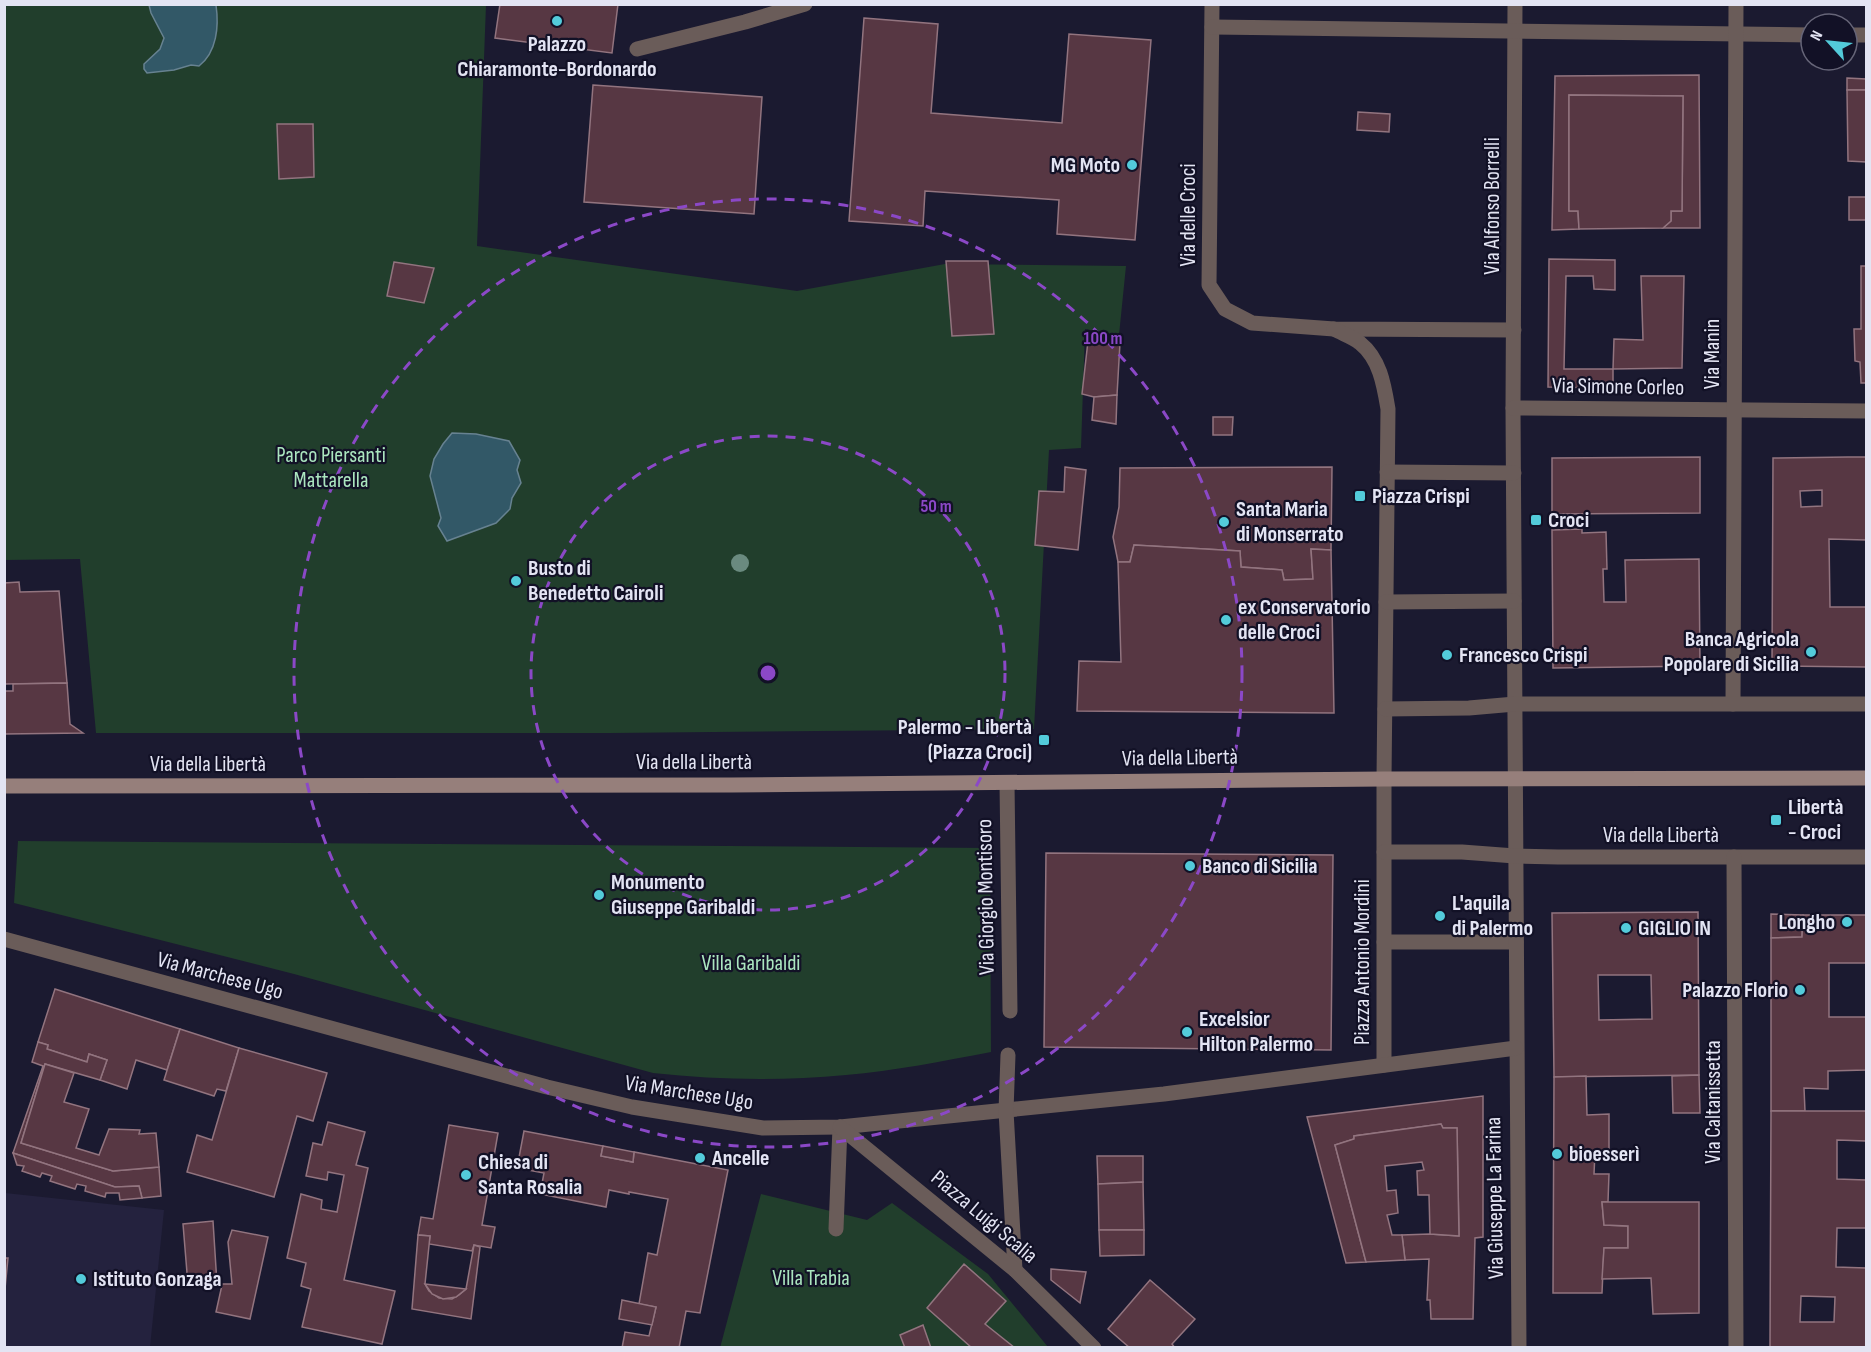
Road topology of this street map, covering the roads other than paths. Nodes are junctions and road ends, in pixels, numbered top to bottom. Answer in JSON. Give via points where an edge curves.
{"nodes":[{"id":1,"x":805,"y":4,"type":"edge"},
{"id":2,"x":1212,"y":4,"type":"edge"},
{"id":3,"x":1515,"y":4,"type":"edge"},
{"id":4,"x":1736,"y":4,"type":"edge"},
{"id":5,"x":1212,"y":27,"type":"junction"},
{"id":6,"x":1516,"y":31,"type":"junction"},
{"id":7,"x":1735,"y":34,"type":"junction"},
{"id":8,"x":1799,"y":35,"type":"edge"},
{"id":9,"x":637,"y":49,"type":"dead end"},
{"id":10,"x":1334,"y":330,"type":"junction"},
{"id":11,"x":1514,"y":330,"type":"junction"},
{"id":12,"x":1513,"y":408,"type":"junction"},
{"id":13,"x":1734,"y":410,"type":"junction"},
{"id":14,"x":1866,"y":411,"type":"edge"},
{"id":15,"x":1387,"y":472,"type":"junction"},
{"id":16,"x":1514,"y":473,"type":"junction"},
{"id":17,"x":1514,"y":601,"type":"junction"},
{"id":18,"x":1386,"y":602,"type":"junction"},
{"id":19,"x":1515,"y":704,"type":"junction"},
{"id":20,"x":1733,"y":704,"type":"junction"},
{"id":21,"x":1866,"y":704,"type":"edge"},
{"id":22,"x":1385,"y":709,"type":"junction"},
{"id":23,"x":1384,"y":778,"type":"junction"},
{"id":24,"x":1515,"y":778,"type":"junction"},
{"id":25,"x":1866,"y":778,"type":"edge"},
{"id":26,"x":1007,"y":783,"type":"junction"},
{"id":27,"x":4,"y":786,"type":"edge"},
{"id":28,"x":1384,"y":852,"type":"junction"},
{"id":29,"x":1515,"y":856,"type":"junction"},
{"id":30,"x":1734,"y":857,"type":"junction"},
{"id":31,"x":1866,"y":857,"type":"edge"},
{"id":32,"x":4,"y":939,"type":"edge"},
{"id":33,"x":1384,"y":942,"type":"junction"},
{"id":34,"x":1516,"y":942,"type":"junction"},
{"id":35,"x":1010,"y":1011,"type":"dead end"},
{"id":36,"x":1516,"y":1048,"type":"junction"},
{"id":37,"x":1008,"y":1055,"type":"dead end"},
{"id":38,"x":1384,"y":1065,"type":"junction"},
{"id":39,"x":1006,"y":1111,"type":"junction"},
{"id":40,"x":840,"y":1127,"type":"junction"},
{"id":41,"x":836,"y":1230,"type":"dead end"},
{"id":42,"x":1015,"y":1270,"type":"junction"},
{"id":43,"x":1094,"y":1347,"type":"edge"},
{"id":44,"x":1519,"y":1347,"type":"edge"},
{"id":45,"x":1736,"y":1347,"type":"edge"}],
"edges":[{"from":1,"to":9,"type":"street"},
{"from":2,"to":5,"type":"street","name":"Via delle Croci"},
{"from":3,"to":6,"type":"street","name":"Via Alfonso Borrelli"},
{"from":4,"to":7,"type":"street","name":"Via Manin"},
{"from":5,"to":6,"type":"street"},
{"from":5,"to":10,"type":"street","name":"Via delle Croci","via":[[1209,285],[1225,309],[1252,323]]},
{"from":6,"to":7,"type":"street"},
{"from":6,"to":11,"type":"street","name":"Via Alfonso Borrelli"},
{"from":7,"to":8,"type":"street"},
{"from":7,"to":13,"type":"street","name":"Via Manin"},
{"from":10,"to":11,"type":"street","name":"Via delle Croci"},
{"from":10,"to":15,"type":"street","via":[[1360,343],[1375,362],[1384,385],[1388,409]]},
{"from":11,"to":12,"type":"street","name":"Via Alfonso Borrelli"},
{"from":12,"to":13,"type":"street","name":"Via Simone Corleo"},
{"from":12,"to":16,"type":"street","name":"Via Alfonso Borrelli"},
{"from":13,"to":14,"type":"street","name":"Via Simone Corleo"},
{"from":13,"to":20,"type":"street","name":"Via Manin"},
{"from":15,"to":16,"type":"street"},
{"from":15,"to":18,"type":"street"},
{"from":16,"to":17,"type":"street","name":"Via Alfonso Borrelli"},
{"from":17,"to":18,"type":"street"},
{"from":17,"to":19,"type":"street","name":"Via Alfonso Borrelli"},
{"from":18,"to":22,"type":"street"},
{"from":19,"to":20,"type":"street"},
{"from":19,"to":22,"type":"street"},
{"from":19,"to":24,"type":"street","name":"Via Alfonso Borrelli"},
{"from":20,"to":21,"type":"street"},
{"from":22,"to":23,"type":"street"},
{"from":23,"to":24,"type":"street","name":"Via della Libertà"},
{"from":23,"to":26,"type":"street","name":"Via della Libertà"},
{"from":23,"to":28,"type":"street"},
{"from":24,"to":25,"type":"street","name":"Via della Libertà"},
{"from":24,"to":29,"type":"street"},
{"from":26,"to":27,"type":"street","name":"Via della Libertà"},
{"from":26,"to":35,"type":"street","name":"Via Giorgio Montisoro"},
{"from":28,"to":29,"type":"street","name":"Via della Libertà"},
{"from":28,"to":33,"type":"street","name":"Piazza Antonio Mordini"},
{"from":29,"to":30,"type":"street","name":"Via della Libertà"},
{"from":29,"to":34,"type":"street"},
{"from":30,"to":31,"type":"street","name":"Via della Libertà"},
{"from":30,"to":45,"type":"street","name":"Via Caltanissetta"},
{"from":32,"to":40,"type":"street","name":"Via Marchese Ugo","via":[[547,1088],[632,1107],[763,1128]]},
{"from":33,"to":34,"type":"street"},
{"from":33,"to":38,"type":"street","name":"Piazza Antonio Mordini"},
{"from":34,"to":36,"type":"street"},
{"from":36,"to":38,"type":"street","name":"Piazza Antonio Mordini"},
{"from":36,"to":44,"type":"street","name":"Via Giuseppe La Farina"},
{"from":37,"to":39,"type":"street"},
{"from":38,"to":39,"type":"street","name":"Via Marchese Ugo"},
{"from":39,"to":40,"type":"street","name":"Via Marchese Ugo"},
{"from":39,"to":42,"type":"street"},
{"from":40,"to":41,"type":"street"},
{"from":40,"to":42,"type":"street","name":"Piazza Luigi Scalia"},
{"from":42,"to":43,"type":"street","name":"Piazza Luigi Scalia"}]}
